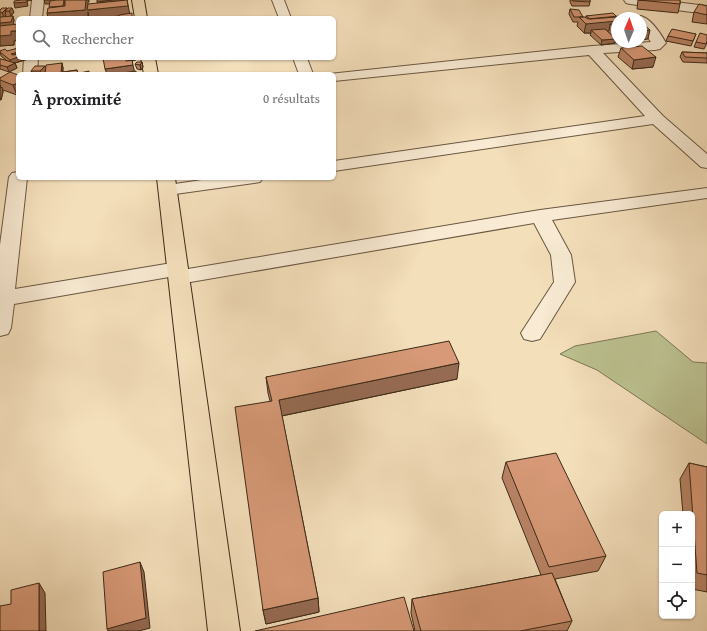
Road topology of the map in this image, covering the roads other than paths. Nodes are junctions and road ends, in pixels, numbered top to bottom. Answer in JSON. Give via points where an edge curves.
{"nodes":[{"id":1,"x":38,"y":0,"type":"edge"},
{"id":2,"x":138,"y":0,"type":"edge"},
{"id":3,"x":278,"y":0,"type":"edge"},
{"id":4,"x":624,"y":0,"type":"edge"},
{"id":5,"x":630,"y":0,"type":"edge"},
{"id":6,"x":707,"y":10,"type":"edge"},
{"id":7,"x":634,"y":12,"type":"edge"},
{"id":8,"x":36,"y":16,"type":"edge"},
{"id":9,"x":142,"y":16,"type":"edge"},
{"id":10,"x":284,"y":16,"type":"edge"},
{"id":11,"x":647,"y":28,"type":"edge"},
{"id":12,"x":647,"y":47,"type":"edge"},
{"id":13,"x":624,"y":48,"type":"edge"},
{"id":14,"x":592,"y":50,"type":"junction"},
{"id":15,"x":32,"y":60,"type":"edge"},
{"id":16,"x":148,"y":60,"type":"edge"},
{"id":17,"x":301,"y":60,"type":"edge"},
{"id":18,"x":30,"y":72,"type":"edge"},
{"id":19,"x":151,"y":72,"type":"edge"},
{"id":20,"x":305,"y":72,"type":"edge"},
{"id":21,"x":336,"y":77,"type":"edge"},
{"id":22,"x":657,"y":119,"type":"junction"},
{"id":23,"x":707,"y":163,"type":"edge"},
{"id":24,"x":336,"y":166,"type":"edge"},
{"id":25,"x":18,"y":180,"type":"edge"},
{"id":26,"x":225,"y":180,"type":"edge"},
{"id":27,"x":167,"y":184,"type":"edge"},
{"id":28,"x":707,"y":192,"type":"edge"},
{"id":29,"x":540,"y":216,"type":"junction"},
{"id":30,"x":179,"y":273,"type":"junction"},
{"id":31,"x":4,"y":298,"type":"junction"},
{"id":32,"x":0,"y":328,"type":"edge"},
{"id":33,"x":532,"y":333,"type":"dead end"},
{"id":34,"x":224,"y":631,"type":"edge"}],
"edges":[{"from":1,"to":8,"type":"street"},
{"from":2,"to":9,"type":"main road"},
{"from":3,"to":10,"type":"street"},
{"from":4,"to":7,"type":"street"},
{"from":5,"to":6,"type":"street"},
{"from":11,"to":12,"type":"street","via":[[659,43]]},
{"from":13,"to":14,"type":"street"},
{"from":14,"to":21,"type":"street"},
{"from":14,"to":22,"type":"street"},
{"from":15,"to":18,"type":"street"},
{"from":16,"to":19,"type":"main road"},
{"from":17,"to":20,"type":"street"},
{"from":22,"to":23,"type":"street"},
{"from":22,"to":24,"type":"street"},
{"from":25,"to":31,"type":"street"},
{"from":26,"to":27,"type":"street"},
{"from":27,"to":30,"type":"main road"},
{"from":28,"to":29,"type":"street"},
{"from":29,"to":30,"type":"street"},
{"from":29,"to":33,"type":"street","via":[[561,255],[565,282]]},
{"from":30,"to":31,"type":"street"},
{"from":30,"to":34,"type":"main road"},
{"from":31,"to":32,"type":"street"}]}
